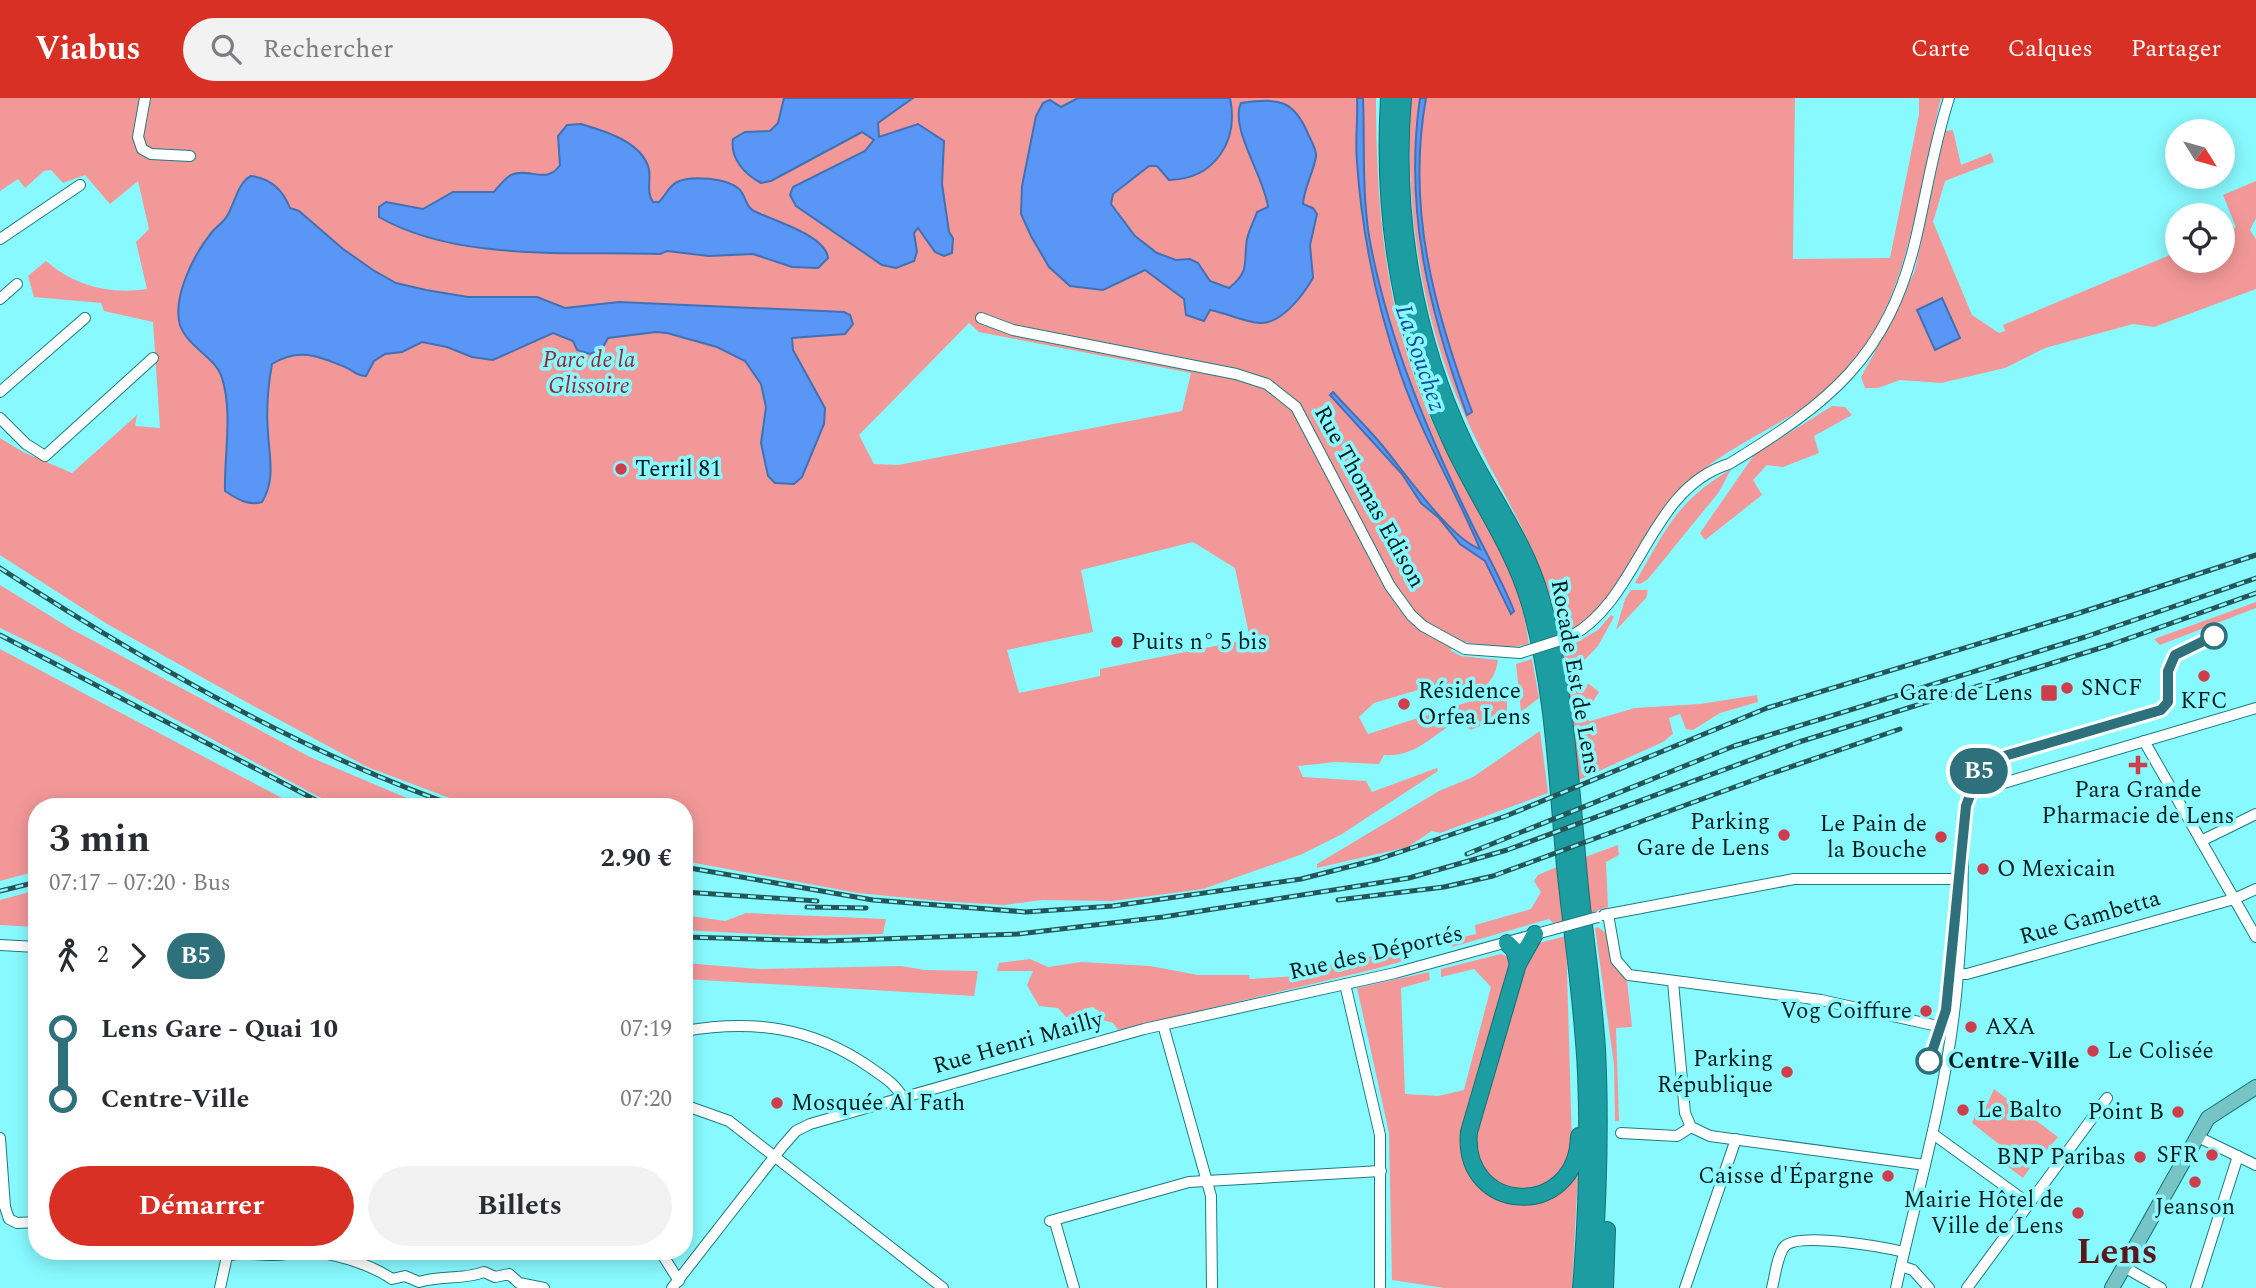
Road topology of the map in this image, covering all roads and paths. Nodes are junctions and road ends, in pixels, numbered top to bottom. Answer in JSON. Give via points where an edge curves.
{"nodes":[{"id":1,"x":145,"y":98,"type":"edge"},
{"id":2,"x":1381,"y":98,"type":"edge"},
{"id":3,"x":1389,"y":98,"type":"edge"},
{"id":4,"x":1403,"y":98,"type":"edge"},
{"id":5,"x":1949,"y":98,"type":"edge"},
{"id":6,"x":1387,"y":153,"type":"junction"},
{"id":7,"x":190,"y":156,"type":"dead end"},
{"id":8,"x":80,"y":185,"type":"dead end"},
{"id":9,"x":0,"y":239,"type":"edge"},
{"id":10,"x":17,"y":284,"type":"dead end"},
{"id":11,"x":0,"y":299,"type":"edge"},
{"id":12,"x":85,"y":318,"type":"dead end"},
{"id":13,"x":981,"y":318,"type":"dead end"},
{"id":14,"x":153,"y":358,"type":"dead end"},
{"id":15,"x":0,"y":392,"type":"edge"},
{"id":16,"x":0,"y":418,"type":"edge"},
{"id":17,"x":2256,"y":708,"type":"edge"},
{"id":18,"x":2144,"y":741,"type":"junction"},
{"id":19,"x":1975,"y":781,"type":"dead end"},
{"id":20,"x":1970,"y":793,"type":"junction"},
{"id":21,"x":2256,"y":814,"type":"edge"},
{"id":22,"x":2200,"y":841,"type":"junction"},
{"id":23,"x":1960,"y":879,"type":"junction"},
{"id":24,"x":2256,"y":889,"type":"edge"},
{"id":25,"x":2234,"y":899,"type":"junction"},
{"id":26,"x":1603,"y":916,"type":"junction"},
{"id":27,"x":1535,"y":934,"type":"junction"},
{"id":28,"x":2256,"y":937,"type":"edge"},
{"id":29,"x":1507,"y":943,"type":"junction"},
{"id":30,"x":0,"y":946,"type":"edge"},
{"id":31,"x":28,"y":947,"type":"edge"},
{"id":32,"x":1518,"y":964,"type":"junction"},
{"id":33,"x":1957,"y":974,"type":"junction"},
{"id":34,"x":1673,"y":982,"type":"junction"},
{"id":35,"x":1345,"y":984,"type":"junction"},
{"id":36,"x":1163,"y":1025,"type":"junction"},
{"id":37,"x":693,"y":1029,"type":"edge"},
{"id":38,"x":1951,"y":1032,"type":"junction"},
{"id":39,"x":2256,"y":1087,"type":"edge"},
{"id":40,"x":1587,"y":1093,"type":"junction"},
{"id":41,"x":903,"y":1098,"type":"junction"},
{"id":42,"x":2107,"y":1098,"type":"dead end"},
{"id":43,"x":693,"y":1108,"type":"edge"},
{"id":44,"x":1691,"y":1127,"type":"junction"},
{"id":45,"x":1621,"y":1133,"type":"dead end"},
{"id":46,"x":1933,"y":1134,"type":"junction"},
{"id":47,"x":2196,"y":1136,"type":"junction"},
{"id":48,"x":0,"y":1138,"type":"edge"},
{"id":49,"x":1736,"y":1139,"type":"junction"},
{"id":50,"x":1600,"y":1142,"type":"junction"},
{"id":51,"x":776,"y":1156,"type":"junction"},
{"id":52,"x":2238,"y":1156,"type":"junction"},
{"id":53,"x":1924,"y":1165,"type":"junction"},
{"id":54,"x":2256,"y":1165,"type":"edge"},
{"id":55,"x":1381,"y":1171,"type":"junction"},
{"id":56,"x":1207,"y":1180,"type":"junction"},
{"id":57,"x":2028,"y":1203,"type":"junction"},
{"id":58,"x":28,"y":1222,"type":"edge"},
{"id":59,"x":1904,"y":1252,"type":"junction"},
{"id":60,"x":226,"y":1260,"type":"edge"},
{"id":61,"x":342,"y":1260,"type":"edge"},
{"id":62,"x":664,"y":1260,"type":"edge"},
{"id":63,"x":1901,"y":1266,"type":"junction"},
{"id":64,"x":2124,"y":1267,"type":"junction"},
{"id":65,"x":676,"y":1285,"type":"edge"},
{"id":66,"x":935,"y":1285,"type":"edge"},
{"id":67,"x":220,"y":1288,"type":"edge"},
{"id":68,"x":544,"y":1288,"type":"edge"},
{"id":69,"x":1074,"y":1288,"type":"edge"},
{"id":70,"x":1212,"y":1288,"type":"edge"},
{"id":71,"x":1380,"y":1288,"type":"edge"},
{"id":72,"x":1581,"y":1288,"type":"edge"},
{"id":73,"x":1592,"y":1288,"type":"edge"},
{"id":74,"x":1605,"y":1288,"type":"edge"},
{"id":75,"x":1685,"y":1288,"type":"edge"},
{"id":76,"x":1772,"y":1288,"type":"edge"},
{"id":77,"x":1896,"y":1288,"type":"edge"},
{"id":78,"x":1929,"y":1288,"type":"edge"},
{"id":79,"x":1967,"y":1288,"type":"edge"},
{"id":80,"x":2112,"y":1288,"type":"edge"},
{"id":81,"x":2161,"y":1288,"type":"edge"},
{"id":82,"x":2196,"y":1288,"type":"edge"}],
"edges":[{"from":1,"to":7,"type":"street","via":[[138,137],[142,149],[151,154]]},
{"from":2,"to":6,"type":"highway","via":[[1380,144]]},
{"from":3,"to":6,"type":"highway"},
{"from":4,"to":50,"type":"highway","name":"Rocade Est de Lens","via":[[1400,177],[1404,217],[1411,273],[1431,356],[1465,444],[1534,573],[1549,634],[1570,774],[1597,1046]]},
{"from":5,"to":13,"type":"street","name":"Rue Thomas Edison","bridge":true,"via":[[1912,255],[1892,309],[1854,371],[1803,416],[1719,467],[1675,504],[1611,603],[1590,625],[1570,637],[1520,653],[1465,649],[1423,626],[1390,586],[1296,408],[1267,384],[1236,373],[1013,330]]},
{"from":6,"to":40,"type":"highway","name":"Rocade Est de Lens","via":[[1394,254],[1420,360],[1451,441],[1521,577],[1536,629],[1555,755]]},
{"from":8,"to":9,"type":"street"},
{"from":10,"to":11,"type":"street"},
{"from":12,"to":15,"type":"street"},
{"from":14,"to":16,"type":"street","via":[[45,456]]},
{"from":17,"to":18,"type":"street"},
{"from":18,"to":20,"type":"street"},
{"from":18,"to":22,"type":"street"},
{"from":19,"to":20,"type":"street"},
{"from":20,"to":23,"type":"street"},
{"from":21,"to":22,"type":"street"},
{"from":22,"to":25,"type":"street"},
{"from":23,"to":26,"type":"street","name":"Rue des Déportés","via":[[1794,879]]},
{"from":23,"to":33,"type":"street"},
{"from":24,"to":25,"type":"street","name":"Rue Gambetta"},
{"from":25,"to":28,"type":"street"},
{"from":25,"to":33,"type":"street","name":"Rue Gambetta"},
{"from":26,"to":27,"type":"street","name":"Rue des Déportés","bridge":true},
{"from":26,"to":34,"type":"street","via":[[1620,967],[1640,979]]},
{"from":27,"to":29,"type":"street","name":"Rue des Déportés"},
{"from":27,"to":32,"type":"highway"},
{"from":29,"to":32,"type":"highway"},
{"from":29,"to":35,"type":"street","name":"Rue des Déportés"},
{"from":30,"to":31,"type":"street"},
{"from":32,"to":40,"type":"highway","via":[[1469,1132],[1469,1155],[1478,1174],[1496,1190],[1521,1198],[1559,1185],[1574,1166],[1579,1110]]},
{"from":33,"to":38,"type":"street"},
{"from":34,"to":38,"type":"street","via":[[1821,1000]]},
{"from":34,"to":44,"type":"street","via":[[1685,1114]]},
{"from":35,"to":36,"type":"street","name":"Rue des Déportés"},
{"from":35,"to":55,"type":"street","via":[[1380,1135]]},
{"from":36,"to":41,"type":"street","name":"Rue Henri Mailly"},
{"from":36,"to":56,"type":"street"},
{"from":37,"to":41,"type":"street","via":[[757,1025],[794,1030],[850,1054],[897,1087]]},
{"from":38,"to":46,"type":"street"},
{"from":39,"to":47,"type":"main road","via":[[2208,1118]]},
{"from":40,"to":72,"type":"highway"},
{"from":41,"to":51,"type":"street","name":"Rue Henri Mailly","via":[[810,1124],[796,1131]]},
{"from":42,"to":57,"type":"street"},
{"from":43,"to":51,"type":"street","via":[[729,1121]]},
{"from":44,"to":45,"type":"street","via":[[1677,1136]]},
{"from":44,"to":49,"type":"street","via":[[1703,1135]]},
{"from":46,"to":53,"type":"street"},
{"from":46,"to":57,"type":"street"},
{"from":47,"to":52,"type":"street"},
{"from":47,"to":64,"type":"main road"},
{"from":48,"to":58,"type":"street","via":[[6,1212],[17,1223]]},
{"from":49,"to":53,"type":"street"},
{"from":49,"to":75,"type":"street"},
{"from":50,"to":73,"type":"highway","name":"Rocade Est de Lens"},
{"from":50,"to":74,"type":"highway","via":[[1608,1166]]},
{"from":51,"to":65,"type":"street","name":"Rue Henri Mailly"},
{"from":51,"to":66,"type":"street"},
{"from":52,"to":54,"type":"street"},
{"from":52,"to":82,"type":"street"},
{"from":53,"to":59,"type":"street"},
{"from":55,"to":56,"type":"street"},
{"from":55,"to":71,"type":"street"},
{"from":56,"to":69,"type":"street","via":[[1052,1221]]},
{"from":56,"to":70,"type":"street"},
{"from":57,"to":79,"type":"street"},
{"from":59,"to":63,"type":"street"},
{"from":59,"to":76,"type":"street","via":[[1851,1242],[1796,1241],[1787,1244]]},
{"from":60,"to":67,"type":"street"},
{"from":61,"to":68,"type":"street","via":[[392,1279],[405,1276],[419,1282],[484,1272],[495,1277],[509,1274],[519,1283]]},
{"from":62,"to":65,"type":"street"},
{"from":63,"to":77,"type":"street"},
{"from":63,"to":78,"type":"street","via":[[1913,1270]]},
{"from":64,"to":80,"type":"main road"},
{"from":64,"to":81,"type":"street"}]}
